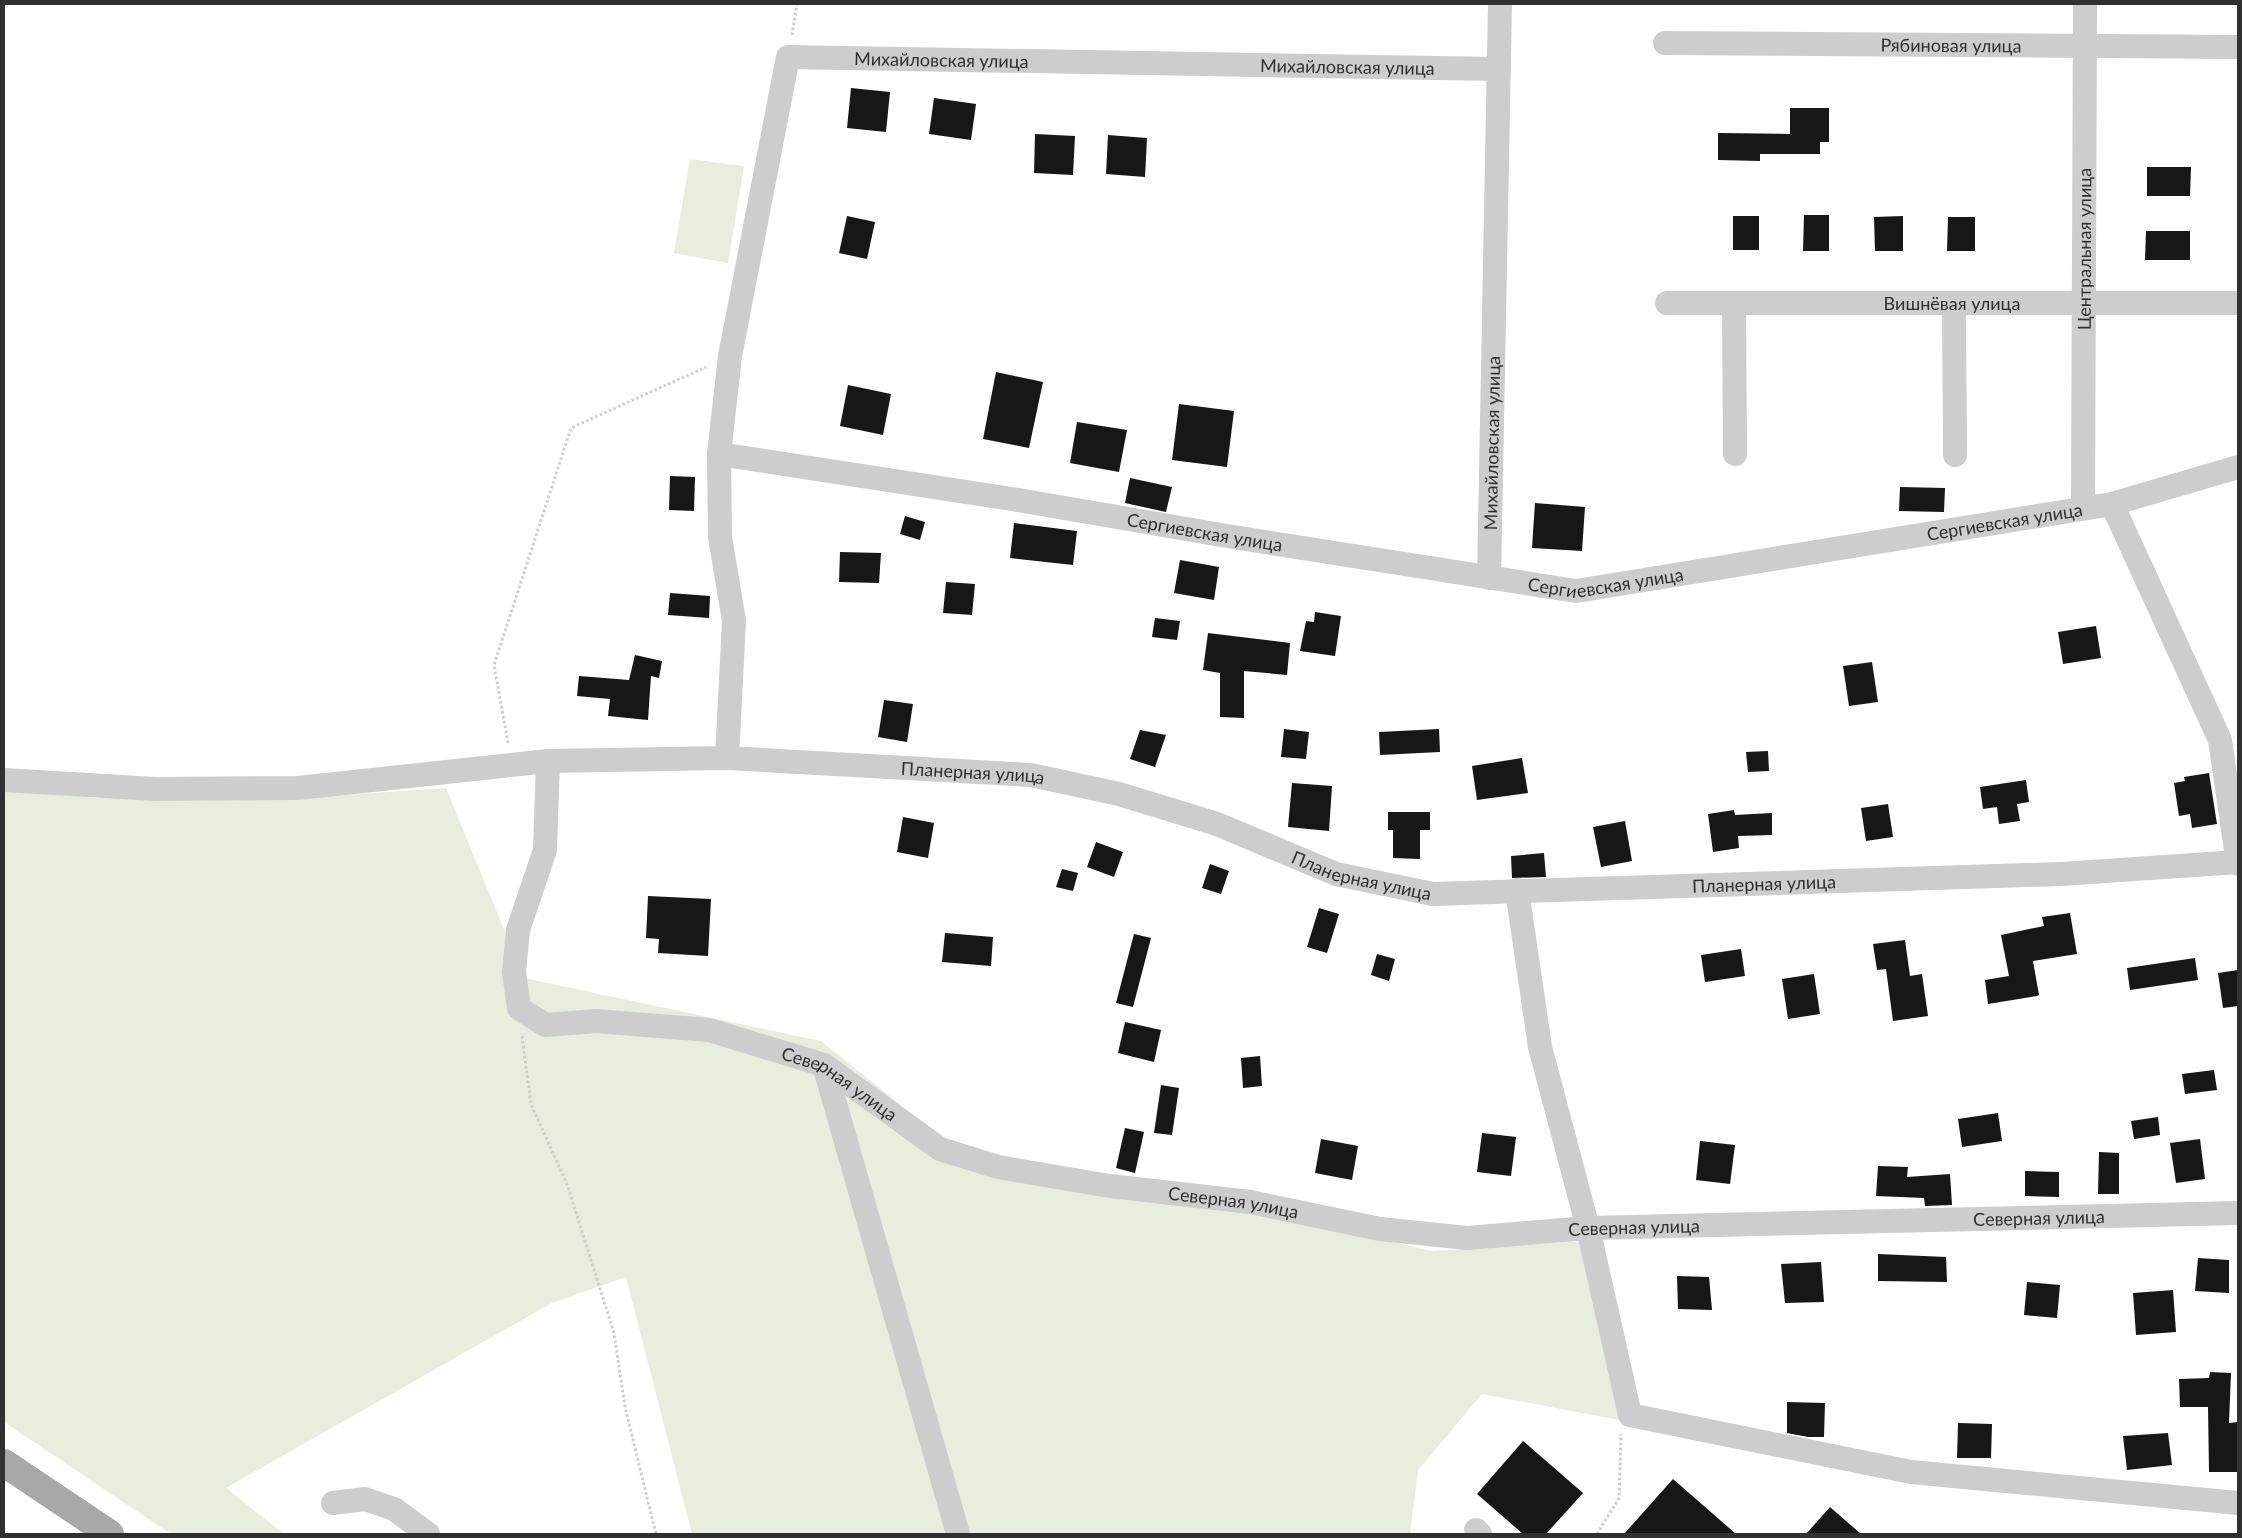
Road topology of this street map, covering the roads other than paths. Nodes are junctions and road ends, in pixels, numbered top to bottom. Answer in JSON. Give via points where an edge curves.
{"nodes":[{"id":1,"x":1500,"y":4,"type":"edge"},
{"id":2,"x":2085,"y":4,"type":"edge"},
{"id":3,"x":1665,"y":43,"type":"dead end"},
{"id":4,"x":2085,"y":46,"type":"junction"},
{"id":5,"x":2238,"y":47,"type":"edge"},
{"id":6,"x":1499,"y":70,"type":"junction"},
{"id":7,"x":1667,"y":302,"type":"dead end"},
{"id":8,"x":1734,"y":303,"type":"junction"},
{"id":9,"x":1954,"y":303,"type":"junction"},
{"id":10,"x":2084,"y":303,"type":"junction"},
{"id":11,"x":2238,"y":303,"type":"edge"},
{"id":12,"x":719,"y":454,"type":"junction"},
{"id":13,"x":1735,"y":454,"type":"dead end"},
{"id":14,"x":1955,"y":456,"type":"dead end"},
{"id":15,"x":2238,"y":467,"type":"edge"},
{"id":16,"x":2083,"y":501,"type":"junction"},
{"id":17,"x":2112,"y":504,"type":"junction"},
{"id":18,"x":1489,"y":578,"type":"junction"},
{"id":19,"x":728,"y":758,"type":"junction"},
{"id":20,"x":548,"y":761,"type":"junction"},
{"id":21,"x":4,"y":780,"type":"edge"},
{"id":22,"x":2238,"y":862,"type":"edge"},
{"id":23,"x":1517,"y":890,"type":"junction"},
{"id":24,"x":824,"y":1064,"type":"junction"},
{"id":25,"x":2238,"y":1213,"type":"edge"},
{"id":26,"x":1588,"y":1228,"type":"junction"},
{"id":27,"x":4,"y":1463,"type":"edge"},
{"id":28,"x":333,"y":1503,"type":"dead end"},
{"id":29,"x":2238,"y":1503,"type":"edge"},
{"id":30,"x":110,"y":1534,"type":"edge"},
{"id":31,"x":428,"y":1534,"type":"edge"},
{"id":32,"x":958,"y":1534,"type":"edge"}],
"edges":[{"from":1,"to":6,"type":"street","name":"Михайловская улица"},
{"from":2,"to":4,"type":"street","name":"Центральная улица"},
{"from":3,"to":4,"type":"street","name":"Рябиновая улица"},
{"from":4,"to":5,"type":"street","name":"Рябиновая улица"},
{"from":4,"to":10,"type":"street","name":"Центральная улица"},
{"from":6,"to":12,"type":"street","name":"Михайловская улица","via":[[788,56],[730,356]]},
{"from":6,"to":18,"type":"street","name":"Михайловская улица"},
{"from":7,"to":8,"type":"street","name":"Вишнёвая улица"},
{"from":8,"to":9,"type":"street","name":"Вишнёвая улица"},
{"from":8,"to":13,"type":"street"},
{"from":9,"to":10,"type":"street","name":"Вишнёвая улица"},
{"from":9,"to":14,"type":"street"},
{"from":10,"to":11,"type":"street","name":"Вишнёвая улица"},
{"from":10,"to":16,"type":"street","name":"Центральная улица"},
{"from":12,"to":18,"type":"street","name":"Сергиевская улица"},
{"from":12,"to":19,"type":"street","via":[[720,537],[734,621]]},
{"from":15,"to":17,"type":"street","name":"Сергиевская улица"},
{"from":16,"to":17,"type":"street","name":"Сергиевская улица"},
{"from":16,"to":18,"type":"street","name":"Сергиевская улица","via":[[1576,591]]},
{"from":17,"to":22,"type":"street","via":[[2220,740]]},
{"from":19,"to":20,"type":"street","name":"Планерная улица"},
{"from":19,"to":23,"type":"street","name":"Планерная улица","via":[[1032,776],[1119,794],[1217,824],[1336,874],[1433,894]]},
{"from":20,"to":21,"type":"street","name":"Планерная улица","via":[[298,788],[155,789]]},
{"from":20,"to":24,"type":"street","name":"Северная улица","via":[[545,850],[518,930],[514,972],[519,1008],[546,1025],[596,1021],[709,1030]]},
{"from":22,"to":23,"type":"street","name":"Планерная улица","via":[[2061,874]]},
{"from":23,"to":26,"type":"street","via":[[1540,1047]]},
{"from":24,"to":26,"type":"street","name":"Северная улица","via":[[940,1149],[998,1167],[1110,1186],[1250,1202],[1380,1229],[1457,1237]]},
{"from":24,"to":32,"type":"street"},
{"from":25,"to":26,"type":"street","name":"Северная улица"},
{"from":26,"to":29,"type":"street","via":[[1630,1415],[1911,1472]]},
{"from":27,"to":30,"type":"main road"},
{"from":28,"to":31,"type":"street","via":[[365,1498],[394,1509]]}]}
